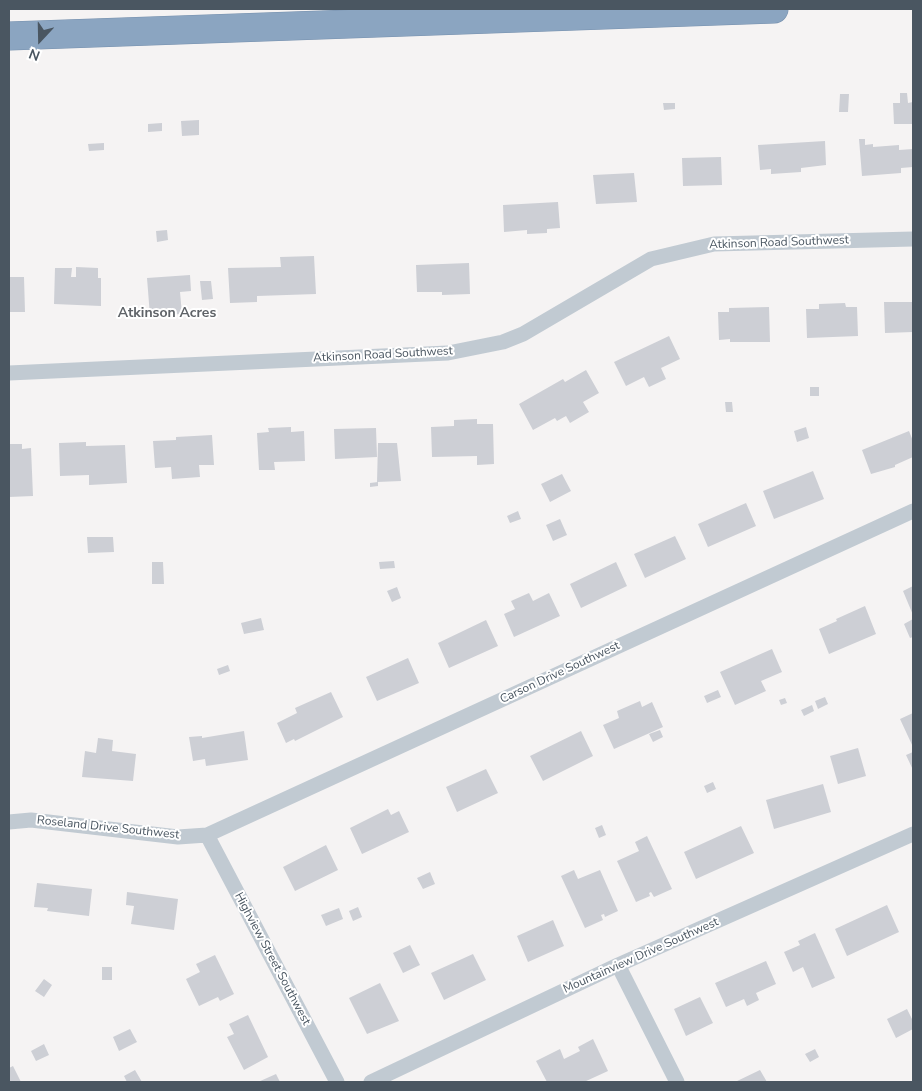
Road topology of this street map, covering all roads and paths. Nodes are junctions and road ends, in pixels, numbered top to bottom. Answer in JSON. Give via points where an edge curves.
{"nodes":[{"id":1,"x":774,"y":9,"type":"edge"},
{"id":2,"x":9,"y":36,"type":"edge"},
{"id":3,"x":913,"y":239,"type":"edge"},
{"id":4,"x":9,"y":373,"type":"edge"},
{"id":5,"x":913,"y":511,"type":"edge"},
{"id":6,"x":9,"y":822,"type":"edge"},
{"id":7,"x":913,"y":834,"type":"edge"},
{"id":8,"x":207,"y":836,"type":"junction"},
{"id":9,"x":618,"y":965,"type":"junction"},
{"id":10,"x":337,"y":1082,"type":"edge"},
{"id":11,"x":371,"y":1082,"type":"edge"},
{"id":12,"x":676,"y":1082,"type":"edge"}],
"edges":[{"from":1,"to":2,"type":"highway"},
{"from":3,"to":4,"type":"street","name":"Atkinson Road Southwest","via":[[714,244],[651,259],[523,334],[503,342],[448,353]]},
{"from":5,"to":8,"type":"street","name":"Carson Drive Southwest"},
{"from":6,"to":8,"type":"street","name":"Roseland Drive Southwest","via":[[31,820],[178,837]]},
{"from":7,"to":9,"type":"street","name":"Mountainview Drive Southwest"},
{"from":8,"to":10,"type":"street","name":"Highview Street Southwest"},
{"from":9,"to":11,"type":"street","name":"Mountainview Drive Southwest"},
{"from":9,"to":12,"type":"street"}]}
